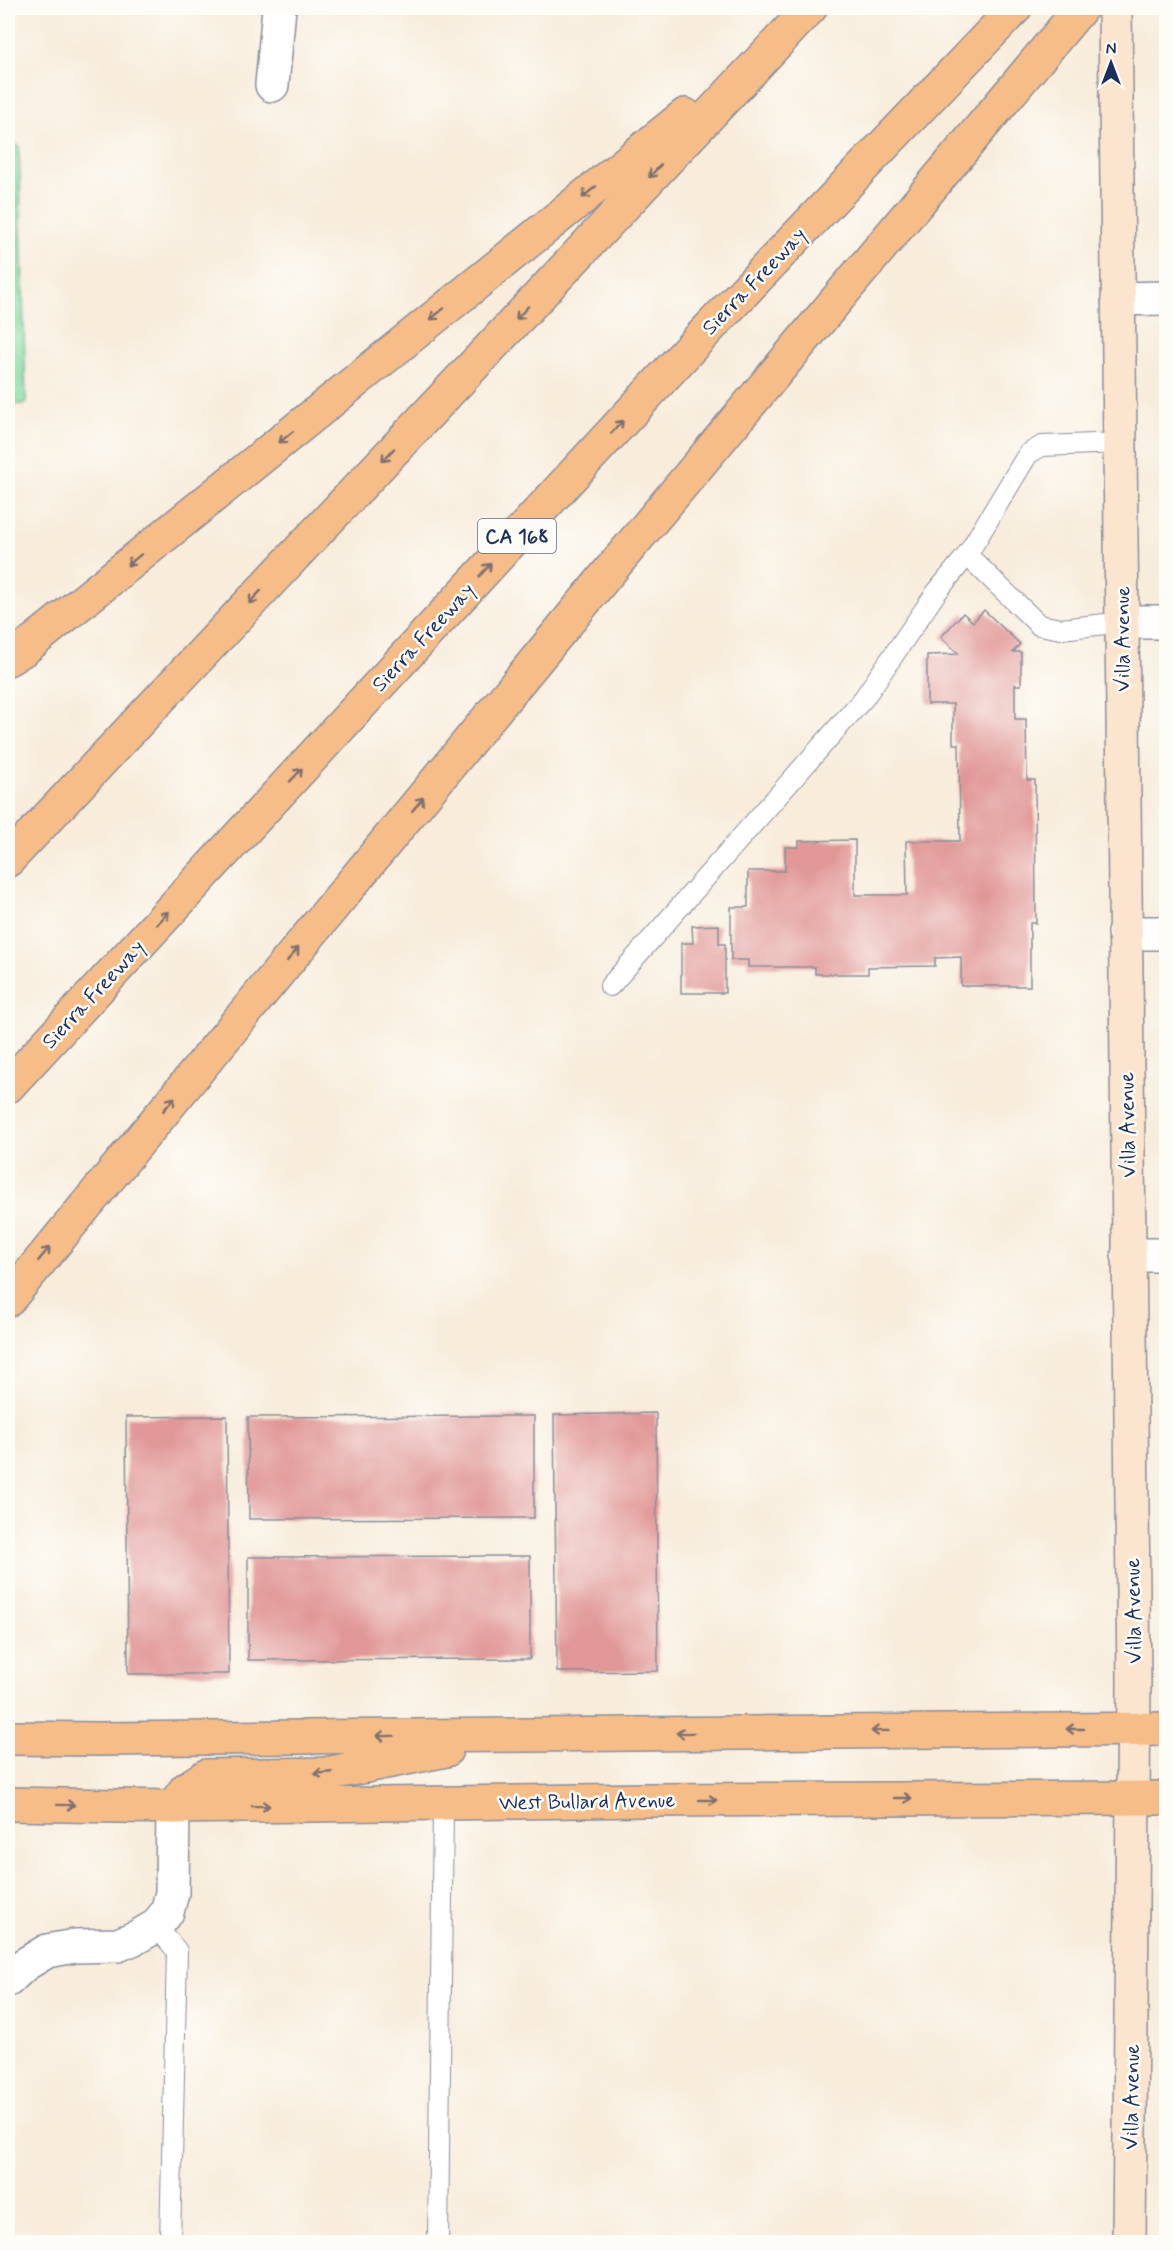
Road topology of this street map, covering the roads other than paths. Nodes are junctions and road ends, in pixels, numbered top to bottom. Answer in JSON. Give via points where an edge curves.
{"nodes":[{"id":1,"x":279,"y":8,"type":"edge"},
{"id":2,"x":810,"y":8,"type":"edge"},
{"id":3,"x":1015,"y":8,"type":"edge"},
{"id":4,"x":1081,"y":8,"type":"edge"},
{"id":5,"x":1115,"y":8,"type":"edge"},
{"id":6,"x":782,"y":36,"type":"junction"},
{"id":7,"x":272,"y":85,"type":"dead end"},
{"id":8,"x":1167,"y":298,"type":"edge"},
{"id":9,"x":1118,"y":299,"type":"junction"},
{"id":10,"x":1120,"y":443,"type":"junction"},
{"id":11,"x":967,"y":555,"type":"junction"},
{"id":12,"x":1123,"y":622,"type":"junction"},
{"id":13,"x":1167,"y":622,"type":"edge"},
{"id":14,"x":8,"y":659,"type":"edge"},
{"id":15,"x":8,"y":860,"type":"edge"},
{"id":16,"x":1124,"y":933,"type":"junction"},
{"id":17,"x":1167,"y":933,"type":"edge"},
{"id":18,"x":610,"y":986,"type":"dead end"},
{"id":19,"x":13,"y":1082,"type":"edge"},
{"id":20,"x":1128,"y":1256,"type":"junction"},
{"id":21,"x":1167,"y":1256,"type":"edge"},
{"id":22,"x":8,"y":1300,"type":"edge"},
{"id":23,"x":1134,"y":1729,"type":"junction"},
{"id":24,"x":1167,"y":1729,"type":"edge"},
{"id":25,"x":524,"y":1735,"type":"junction"},
{"id":26,"x":8,"y":1738,"type":"edge"},
{"id":27,"x":1133,"y":1798,"type":"junction"},
{"id":28,"x":1167,"y":1798,"type":"edge"},
{"id":29,"x":8,"y":1804,"type":"edge"},
{"id":30,"x":443,"y":1804,"type":"junction"},
{"id":31,"x":173,"y":1807,"type":"junction"},
{"id":32,"x":156,"y":1926,"type":"junction"},
{"id":33,"x":8,"y":1980,"type":"edge"},
{"id":34,"x":170,"y":2242,"type":"edge"},
{"id":35,"x":438,"y":2242,"type":"edge"},
{"id":36,"x":1129,"y":2242,"type":"edge"}],
"edges":[{"from":1,"to":7,"type":"street"},
{"from":2,"to":6,"type":"main road"},
{"from":19,"to":3,"type":"main road","name":"Sierra Freeway","number":"CA 168","one_way":true,"via":[[694,344]]},
{"from":22,"to":4,"type":"main road","one_way":true},
{"from":5,"to":9,"type":"main road","name":"Villa Avenue"},
{"from":6,"to":14,"type":"main road","one_way":true},
{"from":6,"to":15,"type":"main road","one_way":true},
{"from":8,"to":9,"type":"street"},
{"from":9,"to":10,"type":"main road","name":"Villa Avenue"},
{"from":10,"to":11,"type":"lane","via":[[1042,446],[1028,454]]},
{"from":10,"to":12,"type":"main road","name":"Villa Avenue"},
{"from":11,"to":12,"type":"lane","via":[[1039,625],[1061,629]]},
{"from":11,"to":18,"type":"lane","via":[[864,698]]},
{"from":12,"to":13,"type":"street"},
{"from":12,"to":16,"type":"main road","name":"Villa Avenue"},
{"from":16,"to":17,"type":"street"},
{"from":16,"to":20,"type":"main road","name":"Villa Avenue"},
{"from":20,"to":21,"type":"street"},
{"from":20,"to":23,"type":"main road","name":"Villa Avenue"},
{"from":23,"to":24,"type":"main road"},
{"from":23,"to":25,"type":"main road","one_way":true},
{"from":23,"to":27,"type":"main road","name":"Villa Avenue"},
{"from":25,"to":26,"type":"main road","one_way":true},
{"from":25,"to":31,"type":"main road","one_way":true,"via":[[326,1774],[206,1776],[186,1788]]},
{"from":27,"to":28,"type":"main road","name":"West Bullard Avenue"},
{"from":30,"to":27,"type":"main road","name":"West Bullard Avenue","one_way":true},
{"from":27,"to":36,"type":"main road","name":"Villa Avenue"},
{"from":29,"to":31,"type":"main road","name":"West Bullard Avenue","one_way":true},
{"from":31,"to":30,"type":"main road","name":"West Bullard Avenue","one_way":true},
{"from":30,"to":35,"type":"lane"},
{"from":31,"to":32,"type":"street","via":[[172,1893],[167,1912]]},
{"from":32,"to":33,"type":"street","via":[[118,1945],[48,1951]]},
{"from":32,"to":34,"type":"lane","via":[[177,1951]]}]}
